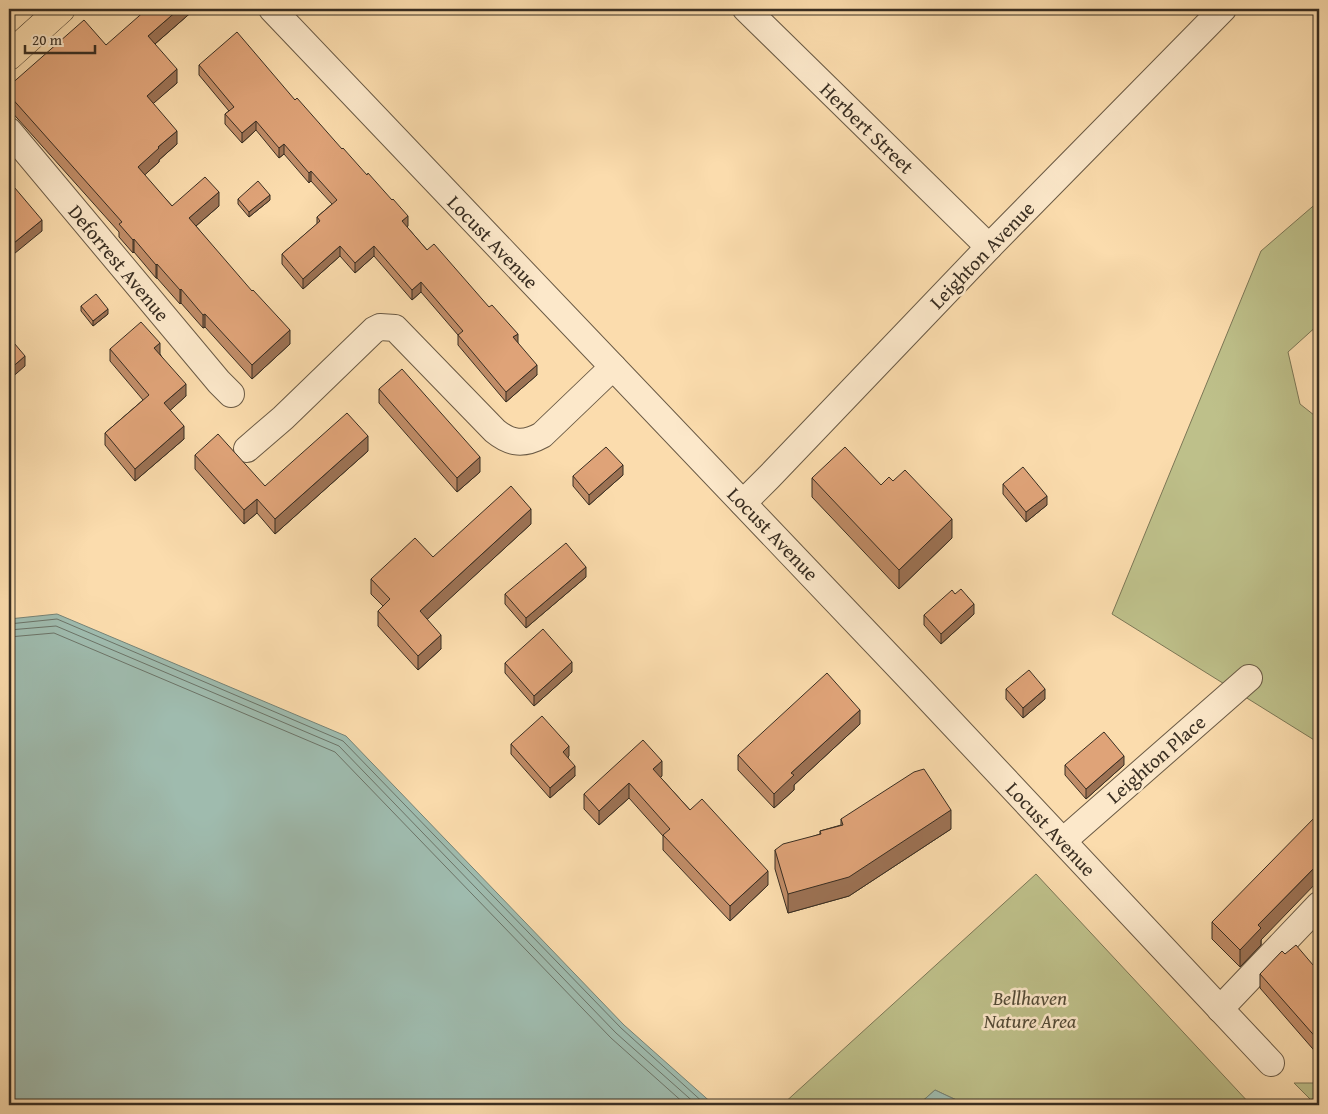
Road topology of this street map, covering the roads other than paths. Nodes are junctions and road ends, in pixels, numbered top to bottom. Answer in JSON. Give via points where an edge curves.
{"nodes":[{"id":1,"x":60,"y":9,"type":"edge"},
{"id":2,"x":272,"y":9,"type":"edge"},
{"id":3,"x":746,"y":9,"type":"edge"},
{"id":4,"x":1223,"y":9,"type":"edge"},
{"id":5,"x":9,"y":56,"type":"edge"},
{"id":6,"x":9,"y":131,"type":"edge"},
{"id":7,"x":989,"y":247,"type":"junction"},
{"id":8,"x":612,"y":367,"type":"junction"},
{"id":9,"x":232,"y":394,"type":"dead end"},
{"id":10,"x":247,"y":449,"type":"dead end"},
{"id":11,"x":743,"y":503,"type":"junction"},
{"id":12,"x":1248,"y":678,"type":"dead end"},
{"id":13,"x":1062,"y":841,"type":"junction"},
{"id":14,"x":1319,"y":904,"type":"edge"},
{"id":15,"x":1220,"y":1009,"type":"junction"},
{"id":16,"x":1271,"y":1063,"type":"dead end"}],
"edges":[{"from":1,"to":5,"type":"main road"},
{"from":2,"to":8,"type":"street","name":"Locust Avenue"},
{"from":3,"to":7,"type":"street","name":"Herbert Street"},
{"from":4,"to":7,"type":"street","name":"Leighton Avenue"},
{"from":6,"to":9,"type":"street","name":"Deforrest Avenue"},
{"from":7,"to":11,"type":"street","name":"Leighton Avenue"},
{"from":8,"to":10,"type":"street","via":[[542,435],[531,441],[516,442],[495,431],[395,328],[380,327]]},
{"from":8,"to":11,"type":"street","name":"Locust Avenue"},
{"from":11,"to":13,"type":"street","name":"Locust Avenue"},
{"from":12,"to":13,"type":"street","name":"Leighton Place"},
{"from":13,"to":15,"type":"street","name":"Locust Avenue"},
{"from":14,"to":15,"type":"street"},
{"from":15,"to":16,"type":"street","name":"Locust Avenue"}]}
